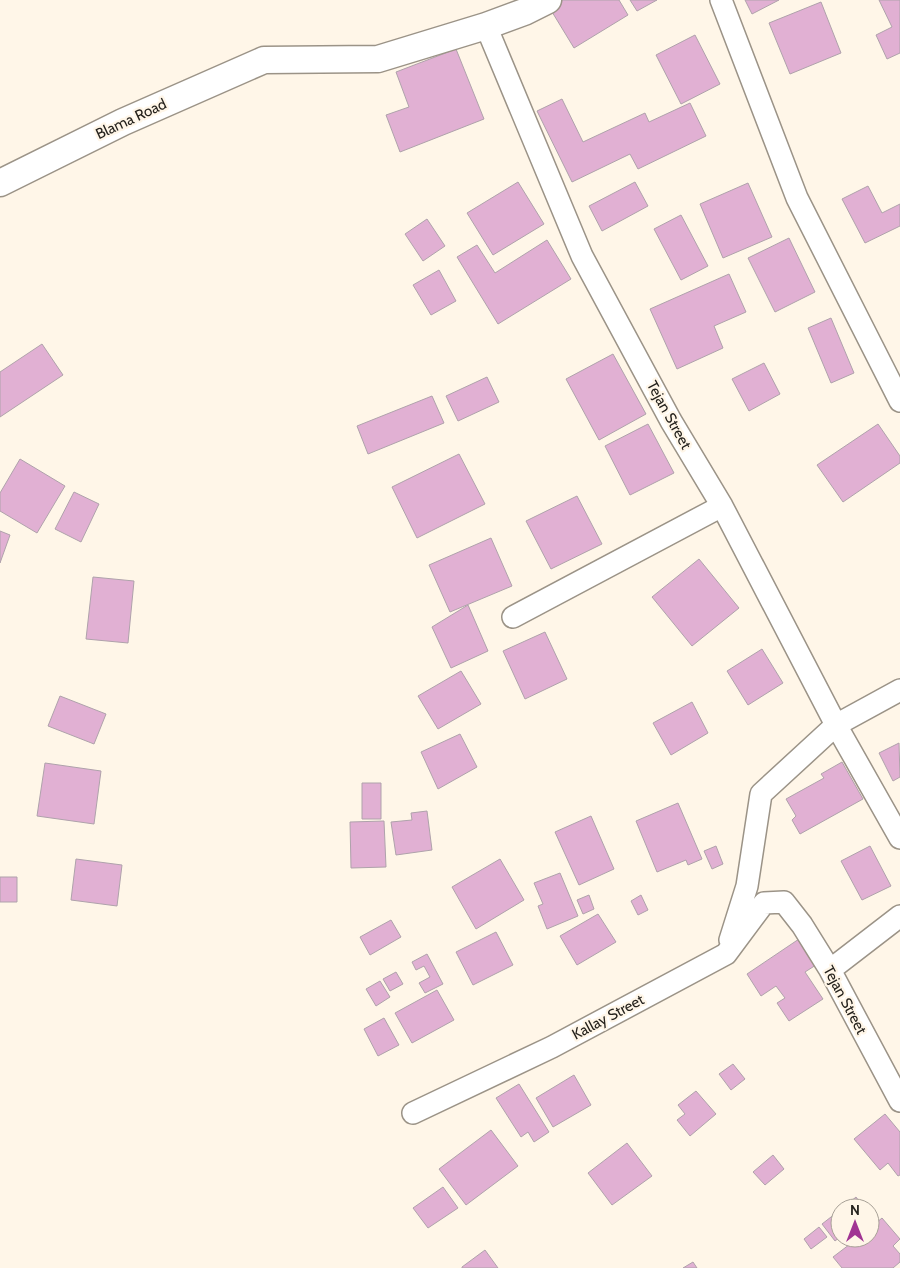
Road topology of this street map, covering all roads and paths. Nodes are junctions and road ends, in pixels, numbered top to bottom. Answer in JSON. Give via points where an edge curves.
{"nodes":[{"id":1,"x":548,"y":0,"type":"edge"},
{"id":2,"x":724,"y":1,"type":"edge"},
{"id":3,"x":486,"y":26,"type":"junction"},
{"id":4,"x":0,"y":183,"type":"edge"},
{"id":5,"x":900,"y":401,"type":"edge"},
{"id":6,"x":722,"y":506,"type":"junction"},
{"id":7,"x":513,"y":616,"type":"dead end"},
{"id":8,"x":900,"y":690,"type":"edge"},
{"id":9,"x":836,"y":725,"type":"junction"},
{"id":10,"x":900,"y":838,"type":"edge"},
{"id":11,"x":784,"y":902,"type":"joint"},
{"id":12,"x":900,"y":916,"type":"edge"},
{"id":13,"x":726,"y":954,"type":"junction"},
{"id":14,"x":830,"y":970,"type":"junction"},
{"id":15,"x":900,"y":1101,"type":"edge"},
{"id":16,"x":413,"y":1113,"type":"dead end"}],
"edges":[{"from":1,"to":3,"type":"street"},
{"from":2,"to":5,"type":"street","via":[[797,198]]},
{"from":3,"to":4,"type":"street","name":"Blama Road","via":[[378,59],[264,60],[123,122]]},
{"from":3,"to":6,"type":"street","name":"Tejan Street","via":[[582,256]]},
{"from":6,"to":7,"type":"street"},
{"from":6,"to":9,"type":"street","name":"Tejan Street"},
{"from":8,"to":9,"type":"street"},
{"from":9,"to":10,"type":"street","name":"Tejan Street"},
{"from":9,"to":13,"type":"street","via":[[761,794],[747,886]]},
{"from":11,"to":13,"type":"street","name":"Kallay Street","via":[[764,903]]},
{"from":11,"to":14,"type":"street","name":"Tejan Street"},
{"from":12,"to":14,"type":"street"},
{"from":13,"to":16,"type":"street","name":"Kallay Street","via":[[552,1047]]},
{"from":14,"to":15,"type":"street","name":"Tejan Street"}]}
